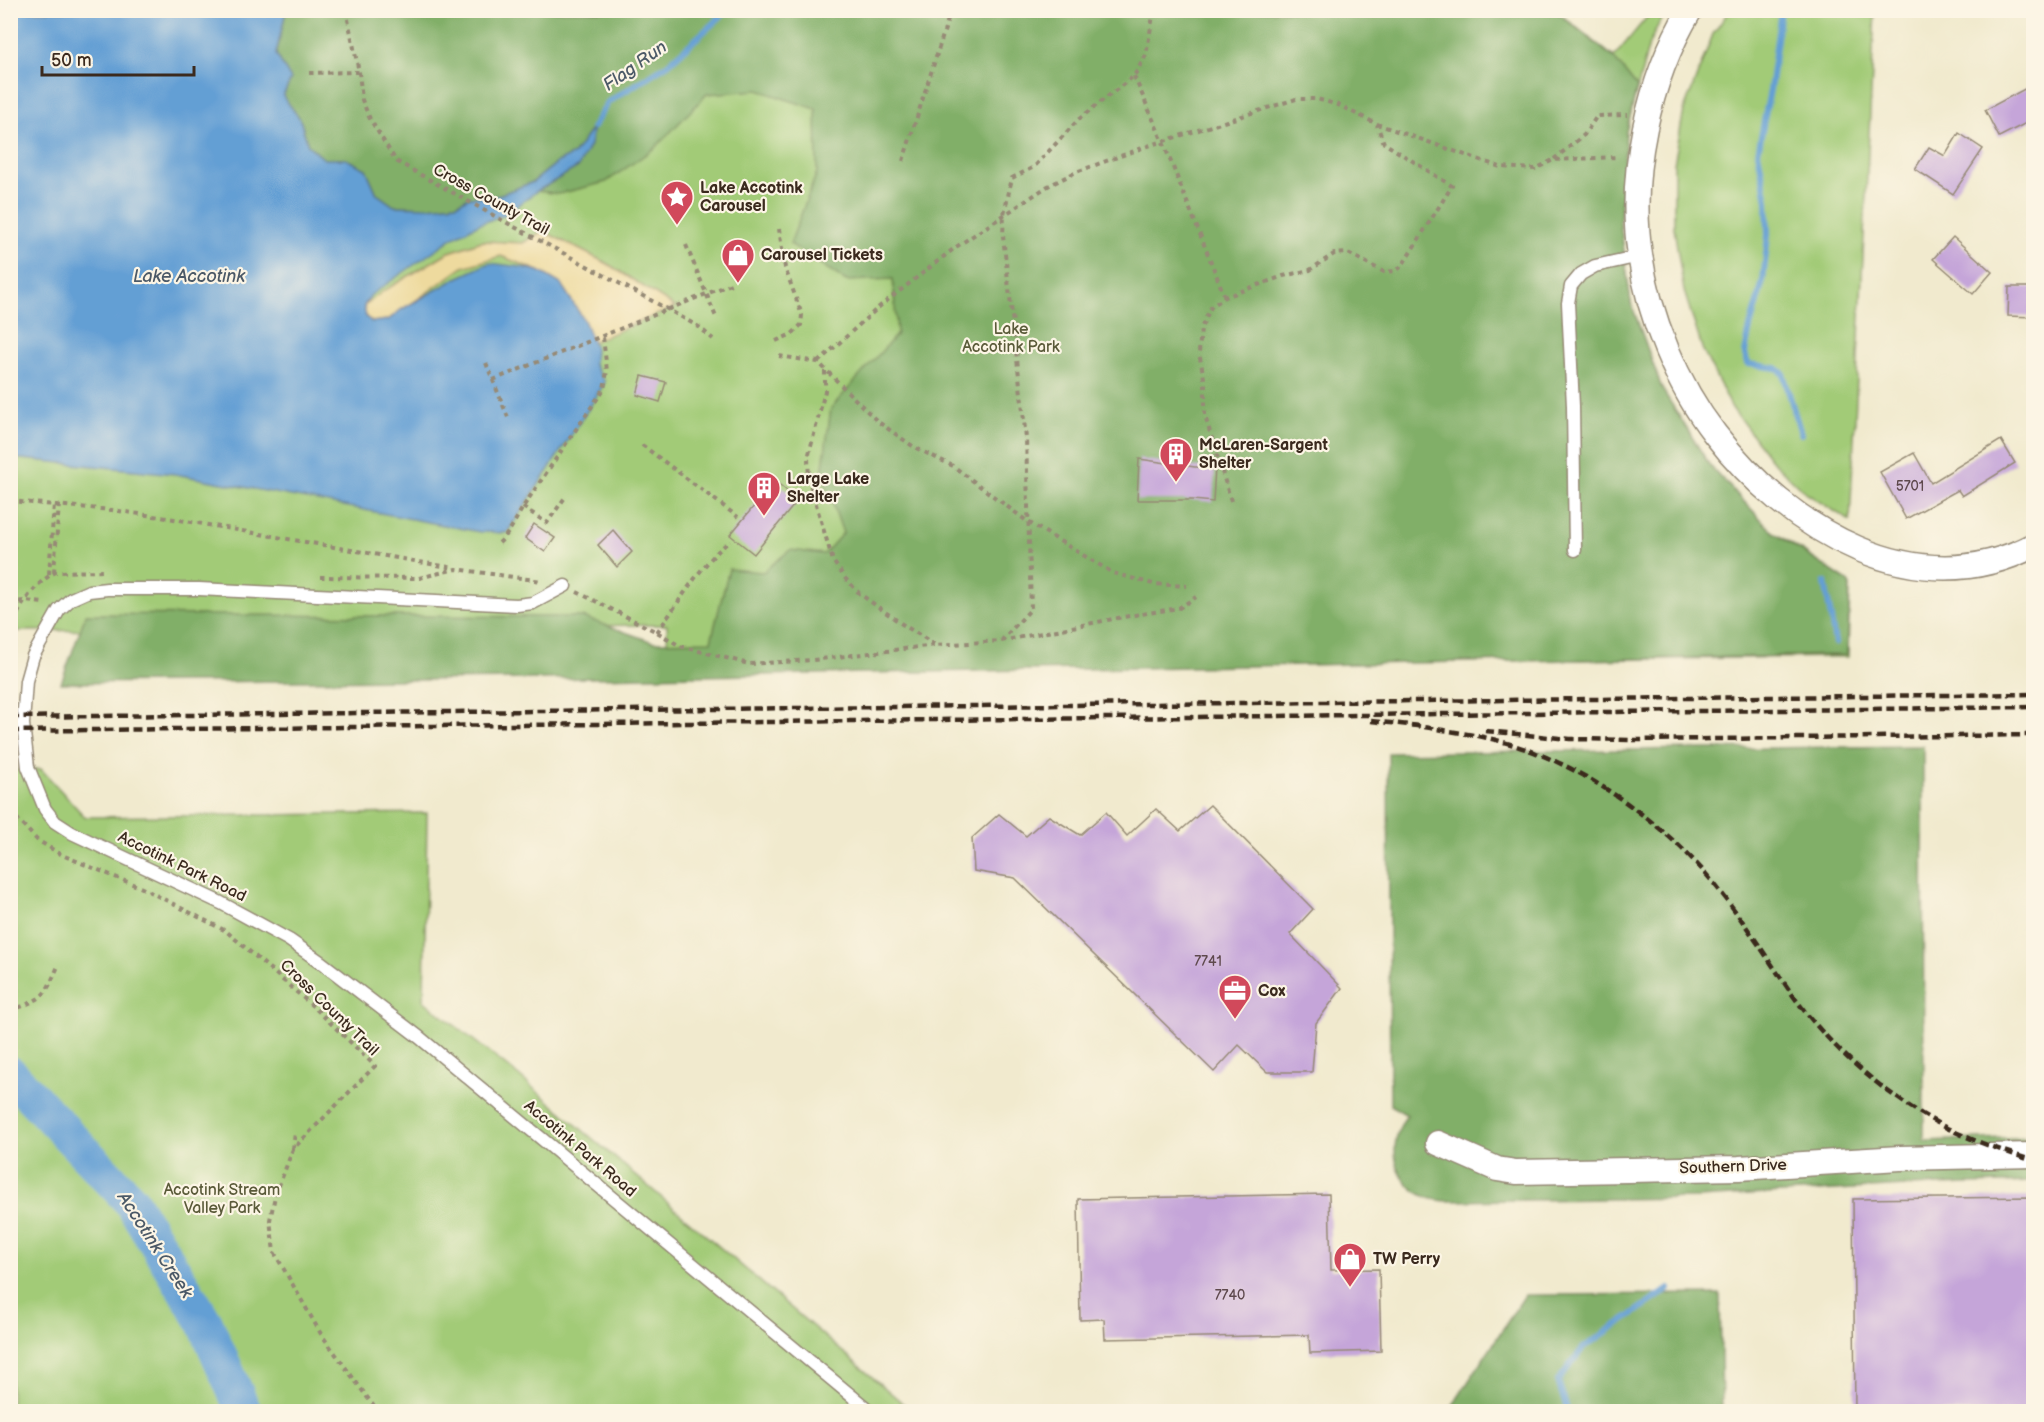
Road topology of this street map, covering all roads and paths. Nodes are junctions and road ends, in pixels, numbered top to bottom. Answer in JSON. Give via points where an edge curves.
{"nodes":[{"id":1,"x":346,"y":10,"type":"edge"},
{"id":2,"x":478,"y":10,"type":"edge"},
{"id":3,"x":492,"y":10,"type":"edge"},
{"id":4,"x":951,"y":10,"type":"edge"},
{"id":5,"x":1154,"y":10,"type":"edge"},
{"id":6,"x":1690,"y":10,"type":"edge"},
{"id":7,"x":359,"y":72,"type":"junction"},
{"id":8,"x":309,"y":73,"type":"dead end"},
{"id":9,"x":1134,"y":76,"type":"junction"},
{"id":10,"x":1648,"y":113,"type":"junction"},
{"id":11,"x":1377,"y":124,"type":"junction"},
{"id":12,"x":1163,"y":142,"type":"junction"},
{"id":13,"x":1640,"y":159,"type":"junction"},
{"id":14,"x":1553,"y":160,"type":"junction"},
{"id":15,"x":903,"y":161,"type":"dead end"},
{"id":16,"x":1004,"y":214,"type":"junction"},
{"id":17,"x":779,"y":229,"type":"dead end"},
{"id":18,"x":686,"y":245,"type":"dead end"},
{"id":19,"x":1640,"y":256,"type":"junction"},
{"id":20,"x":731,"y":284,"type":"dead end"},
{"id":21,"x":706,"y":294,"type":"junction"},
{"id":22,"x":1225,"y":297,"type":"junction"},
{"id":23,"x":669,"y":310,"type":"junction"},
{"id":24,"x":716,"y":317,"type":"dead end"},
{"id":25,"x":603,"y":337,"type":"junction"},
{"id":26,"x":713,"y":339,"type":"dead end"},
{"id":27,"x":776,"y":341,"type":"dead end"},
{"id":28,"x":779,"y":356,"type":"dead end"},
{"id":29,"x":818,"y":362,"type":"junction"},
{"id":30,"x":486,"y":363,"type":"dead end"},
{"id":31,"x":825,"y":370,"type":"junction"},
{"id":32,"x":493,"y":380,"type":"junction"},
{"id":33,"x":509,"y":420,"type":"dead end"},
{"id":34,"x":642,"y":445,"type":"dead end"},
{"id":35,"x":566,"y":496,"type":"dead end"},
{"id":36,"x":10,"y":501,"type":"edge"},
{"id":37,"x":1231,"y":501,"type":"dead end"},
{"id":38,"x":56,"y":504,"type":"junction"},
{"id":39,"x":523,"y":507,"type":"junction"},
{"id":40,"x":738,"y":517,"type":"dead end"},
{"id":41,"x":1028,"y":522,"type":"junction"},
{"id":42,"x":730,"y":541,"type":"dead end"},
{"id":43,"x":499,"y":543,"type":"dead end"},
{"id":44,"x":2034,"y":545,"type":"edge"},
{"id":45,"x":1575,"y":550,"type":"dead end"},
{"id":46,"x":456,"y":569,"type":"dead end"},
{"id":47,"x":52,"y":574,"type":"dead end"},
{"id":48,"x":565,"y":586,"type":"joint"},
{"id":49,"x":1187,"y":586,"type":"dead end"},
{"id":50,"x":1196,"y":597,"type":"dead end"},
{"id":51,"x":10,"y":602,"type":"edge"},
{"id":52,"x":59,"y":610,"type":"junction"},
{"id":53,"x":657,"y":632,"type":"junction"},
{"id":54,"x":1001,"y":641,"type":"junction"},
{"id":55,"x":935,"y":645,"type":"junction"},
{"id":56,"x":10,"y":811,"type":"edge"},
{"id":57,"x":59,"y":964,"type":"dead end"},
{"id":58,"x":10,"y":1011,"type":"edge"},
{"id":59,"x":296,"y":1133,"type":"dead end"},
{"id":60,"x":1438,"y":1143,"type":"dead end"},
{"id":61,"x":293,"y":1149,"type":"junction"},
{"id":62,"x":2034,"y":1155,"type":"edge"},
{"id":63,"x":378,"y":1412,"type":"edge"},
{"id":64,"x":871,"y":1412,"type":"edge"}],
"edges":[{"from":1,"to":7,"type":"path","name":"Cross County Trail"},
{"from":2,"to":3,"type":"path"},
{"from":4,"to":15,"type":"path"},
{"from":5,"to":9,"type":"path","via":[[1146,55]]},
{"from":6,"to":10,"type":"street","via":[[1658,79]]},
{"from":7,"to":8,"type":"path"},
{"from":7,"to":23,"type":"path","name":"Cross County Trail","via":[[362,99],[396,161]]},
{"from":9,"to":12,"type":"path"},
{"from":9,"to":16,"type":"path","via":[[1079,119],[1034,167],[1012,178]]},
{"from":10,"to":13,"type":"street"},
{"from":10,"to":14,"type":"path","via":[[1597,116],[1584,135]]},
{"from":11,"to":12,"type":"path","via":[[1338,105],[1296,99]]},
{"from":11,"to":14,"type":"path","via":[[1500,167],[1535,169]]},
{"from":11,"to":22,"type":"path","via":[[1384,143],[1452,186],[1402,266],[1384,272],[1348,253],[1334,254],[1310,270]]},
{"from":12,"to":16,"type":"path","via":[[1076,172]]},
{"from":12,"to":22,"type":"path"},
{"from":13,"to":14,"type":"path"},
{"from":13,"to":19,"type":"street"},
{"from":16,"to":29,"type":"path","via":[[907,285]]},
{"from":16,"to":41,"type":"path","via":[[1002,236],[1026,438]]},
{"from":17,"to":27,"type":"path","via":[[785,268],[802,315],[801,325],[792,334]]},
{"from":18,"to":21,"type":"path"},
{"from":19,"to":44,"type":"street","via":[[1654,317],[1694,403],[1737,461],[1791,510],[1847,545],[1909,565],[1962,567],[1994,561]]},
{"from":19,"to":45,"type":"lane","via":[[1595,266],[1571,286],[1568,303]]},
{"from":20,"to":21,"type":"path"},
{"from":21,"to":23,"type":"path"},
{"from":21,"to":24,"type":"path"},
{"from":22,"to":37,"type":"path","via":[[1211,307],[1201,328],[1199,353],[1205,383],[1205,416]]},
{"from":23,"to":25,"type":"path"},
{"from":23,"to":26,"type":"path","name":"Cross County Trail"},
{"from":25,"to":32,"type":"path"},
{"from":25,"to":39,"type":"path","via":[[607,371],[604,388]]},
{"from":28,"to":29,"type":"path"},
{"from":29,"to":31,"type":"path"},
{"from":30,"to":32,"type":"path"},
{"from":31,"to":41,"type":"path","via":[[877,421],[914,447],[953,466]]},
{"from":31,"to":55,"type":"path","via":[[825,391],[808,459],[809,481],[833,561],[860,594]]},
{"from":32,"to":33,"type":"path"},
{"from":34,"to":40,"type":"path"},
{"from":35,"to":39,"type":"path","via":[[548,523]]},
{"from":36,"to":38,"type":"path"},
{"from":38,"to":46,"type":"path","via":[[174,519]]},
{"from":38,"to":47,"type":"path"},
{"from":39,"to":43,"type":"path","via":[[508,535]]},
{"from":41,"to":49,"type":"path","via":[[1113,573],[1153,584]]},
{"from":41,"to":54,"type":"path","via":[[1031,609]]},
{"from":42,"to":53,"type":"path","via":[[704,566]]},
{"from":48,"to":52,"type":"lane","name":"Accotink Park Road","via":[[533,603],[518,605],[199,589],[107,590],[89,591]]},
{"from":48,"to":53,"type":"path"},
{"from":50,"to":54,"type":"path","via":[[1179,608]]},
{"from":51,"to":52,"type":"path","via":[[44,602]]},
{"from":52,"to":64,"type":"lane","name":"Accotink Park Road","via":[[33,656],[23,699],[25,749],[33,782],[55,822],[221,903],[322,963],[419,1037]]},
{"from":53,"to":55,"type":"path","via":[[680,646],[749,664]]},
{"from":54,"to":55,"type":"path"},
{"from":56,"to":61,"type":"path","name":"Cross County Trail","via":[[38,840],[62,855],[142,888],[226,931],[375,1066]]},
{"from":57,"to":58,"type":"path","via":[[47,993]]},
{"from":59,"to":61,"type":"path"},
{"from":60,"to":62,"type":"street","name":"Southern Drive","via":[[1497,1169],[1516,1172],[1739,1168]]},
{"from":61,"to":63,"type":"path","name":"Cross County Trail","via":[[270,1220],[274,1252],[321,1334]]}]}
